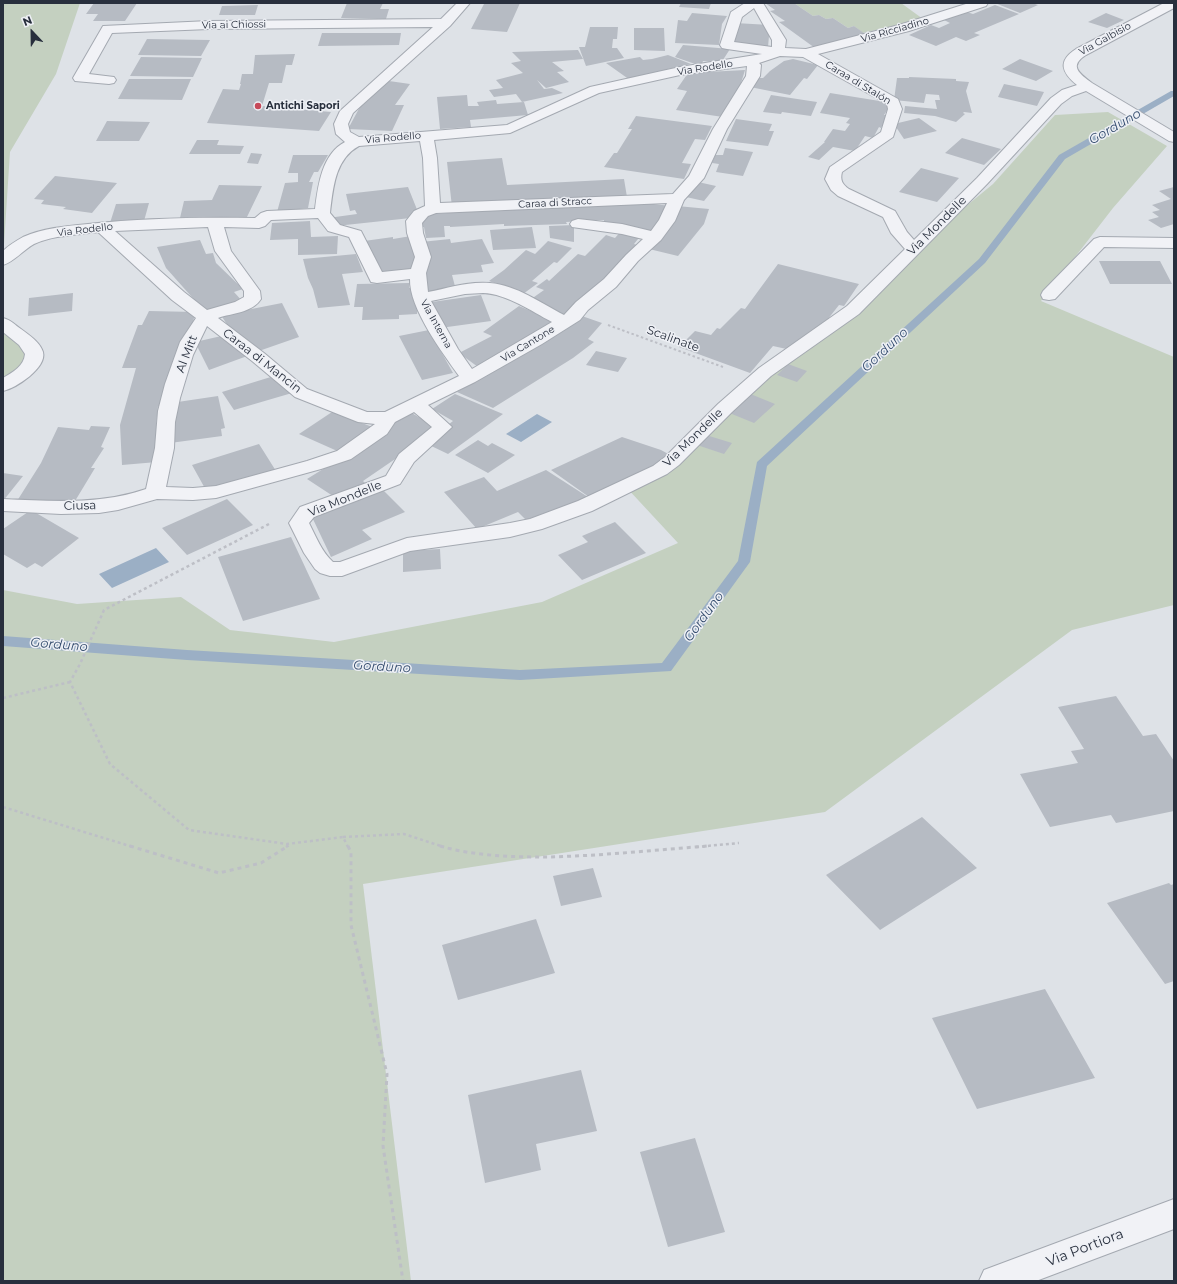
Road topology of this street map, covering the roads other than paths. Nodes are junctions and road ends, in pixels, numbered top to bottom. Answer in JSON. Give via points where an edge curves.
{"nodes":[{"id":1,"x":464,"y":3,"type":"edge"},
{"id":2,"x":753,"y":3,"type":"edge"},
{"id":3,"x":757,"y":3,"type":"edge"},
{"id":4,"x":982,"y":3,"type":"edge"},
{"id":5,"x":1174,"y":3,"type":"edge"},
{"id":6,"x":445,"y":23,"type":"junction"},
{"id":7,"x":776,"y":52,"type":"junction"},
{"id":8,"x":806,"y":53,"type":"junction"},
{"id":9,"x":750,"y":61,"type":"junction"},
{"id":10,"x":110,"y":80,"type":"dead end"},
{"id":11,"x":1091,"y":88,"type":"junction"},
{"id":12,"x":1170,"y":135,"type":"edge"},
{"id":13,"x":426,"y":136,"type":"junction"},
{"id":14,"x":356,"y":142,"type":"junction"},
{"id":15,"x":677,"y":198,"type":"junction"},
{"id":16,"x":433,"y":208,"type":"junction"},
{"id":17,"x":322,"y":213,"type":"junction"},
{"id":18,"x":214,"y":222,"type":"junction"},
{"id":19,"x":578,"y":224,"type":"dead end"},
{"id":20,"x":102,"y":227,"type":"junction"},
{"id":21,"x":655,"y":237,"type":"junction"},
{"id":22,"x":1174,"y":243,"type":"edge"},
{"id":23,"x":914,"y":249,"type":"junction"},
{"id":24,"x":3,"y":260,"type":"edge"},
{"id":25,"x":418,"y":273,"type":"junction"},
{"id":26,"x":1049,"y":295,"type":"dead end"},
{"id":27,"x":421,"y":298,"type":"junction"},
{"id":28,"x":207,"y":317,"type":"junction"},
{"id":29,"x":564,"y":322,"type":"junction"},
{"id":30,"x":3,"y":323,"type":"edge"},
{"id":31,"x":469,"y":378,"type":"junction"},
{"id":32,"x":3,"y":386,"type":"edge"},
{"id":33,"x":417,"y":405,"type":"junction"},
{"id":34,"x":388,"y":418,"type":"junction"},
{"id":35,"x":155,"y":494,"type":"junction"},
{"id":36,"x":3,"y":505,"type":"edge"},
{"id":37,"x":1174,"y":1214,"type":"edge"},
{"id":38,"x":995,"y":1281,"type":"edge"}],
"edges":[{"from":1,"to":6,"type":"street"},
{"from":2,"to":7,"type":"street","name":"Caraa di Stalón","via":[[736,15],[727,45]]},
{"from":3,"to":7,"type":"street","via":[[776,34],[779,44]]},
{"from":4,"to":8,"type":"street","name":"Via Ricciadino","via":[[904,28]]},
{"from":5,"to":11,"type":"street","name":"Via Galbisio","via":[[1074,56],[1071,61],[1071,72]]},
{"from":6,"to":10,"type":"street","name":"Via ai Chiossi","via":[[209,25],[108,29],[80,78]]},
{"from":6,"to":14,"type":"street","via":[[347,111],[341,124],[343,134]]},
{"from":7,"to":8,"type":"street","name":"Caraa di Stalón"},
{"from":7,"to":9,"type":"street","name":"Via Rodello"},
{"from":8,"to":23,"type":"street","name":"Caraa di Stalón","via":[[878,92],[894,105],[888,134],[835,170],[834,182],[846,195],[876,205],[891,215],[901,235]]},
{"from":9,"to":13,"type":"street","name":"Via Rodello","via":[[687,70],[595,90],[510,129]]},
{"from":9,"to":15,"type":"street","name":"Via Cantone","via":[[754,65],[753,76],[720,130],[696,178]]},
{"from":11,"to":12,"type":"street","name":"Via Galbisio"},
{"from":11,"to":23,"type":"street","name":"Via Mondelle","via":[[1067,93],[1056,101]]},
{"from":13,"to":14,"type":"street","name":"Via Rodello"},
{"from":13,"to":16,"type":"street"},
{"from":14,"to":17,"type":"street","name":"Via Rodello","via":[[342,152],[332,167],[326,184]]},
{"from":15,"to":16,"type":"street","name":"Caraa di Stracc"},
{"from":15,"to":21,"type":"street","name":"Via Cantone","via":[[668,221]]},
{"from":16,"to":25,"type":"street","name":"Via Interna","via":[[420,214],[414,221],[423,257]]},
{"from":17,"to":18,"type":"street","name":"Via Rodello","via":[[267,216],[260,223]]},
{"from":17,"to":25,"type":"street","via":[[334,228],[355,234],[377,278]]},
{"from":18,"to":20,"type":"street","name":"Via Rodello"},
{"from":18,"to":28,"type":"street","via":[[223,251],[252,291],[254,299],[244,305]]},
{"from":19,"to":21,"type":"street","via":[[622,229]]},
{"from":20,"to":24,"type":"street","name":"Via Rodello","via":[[51,234],[31,240]]},
{"from":20,"to":28,"type":"street","name":"Caraa di Mancin","via":[[178,296]]},
{"from":21,"to":29,"type":"street","name":"Via Cantone","via":[[574,316]]},
{"from":22,"to":26,"type":"street","via":[[1100,242]]},
{"from":23,"to":33,"type":"street","name":"Via Mondelle","via":[[853,310],[765,372],[660,470],[585,506],[535,524],[407,545],[353,566],[332,569],[325,566],[319,560],[303,518],[393,480],[406,458],[443,427]]},
{"from":25,"to":27,"type":"street","name":"Via Interna"},
{"from":27,"to":29,"type":"street","via":[[492,288]]},
{"from":27,"to":31,"type":"street","name":"Via Interna"},
{"from":28,"to":34,"type":"street","name":"Caraa di Mancin","via":[[301,393],[365,418]]},
{"from":28,"to":35,"type":"street","name":"Al Mitt","via":[[202,321],[188,348],[171,400]]},
{"from":29,"to":31,"type":"street","name":"Via Cantone"},
{"from":30,"to":32,"type":"street","via":[[31,346],[34,352],[31,364],[25,371]]},
{"from":31,"to":33,"type":"street","name":"Via Cantone"},
{"from":33,"to":34,"type":"street","name":"Via Cantone"},
{"from":34,"to":35,"type":"street","name":"Via Cantone","via":[[380,430],[344,455],[314,465],[216,492]]},
{"from":35,"to":36,"type":"street","name":"Ciusa","via":[[124,504],[77,507]]},
{"from":37,"to":38,"type":"street","name":"Via Portiora"}]}
